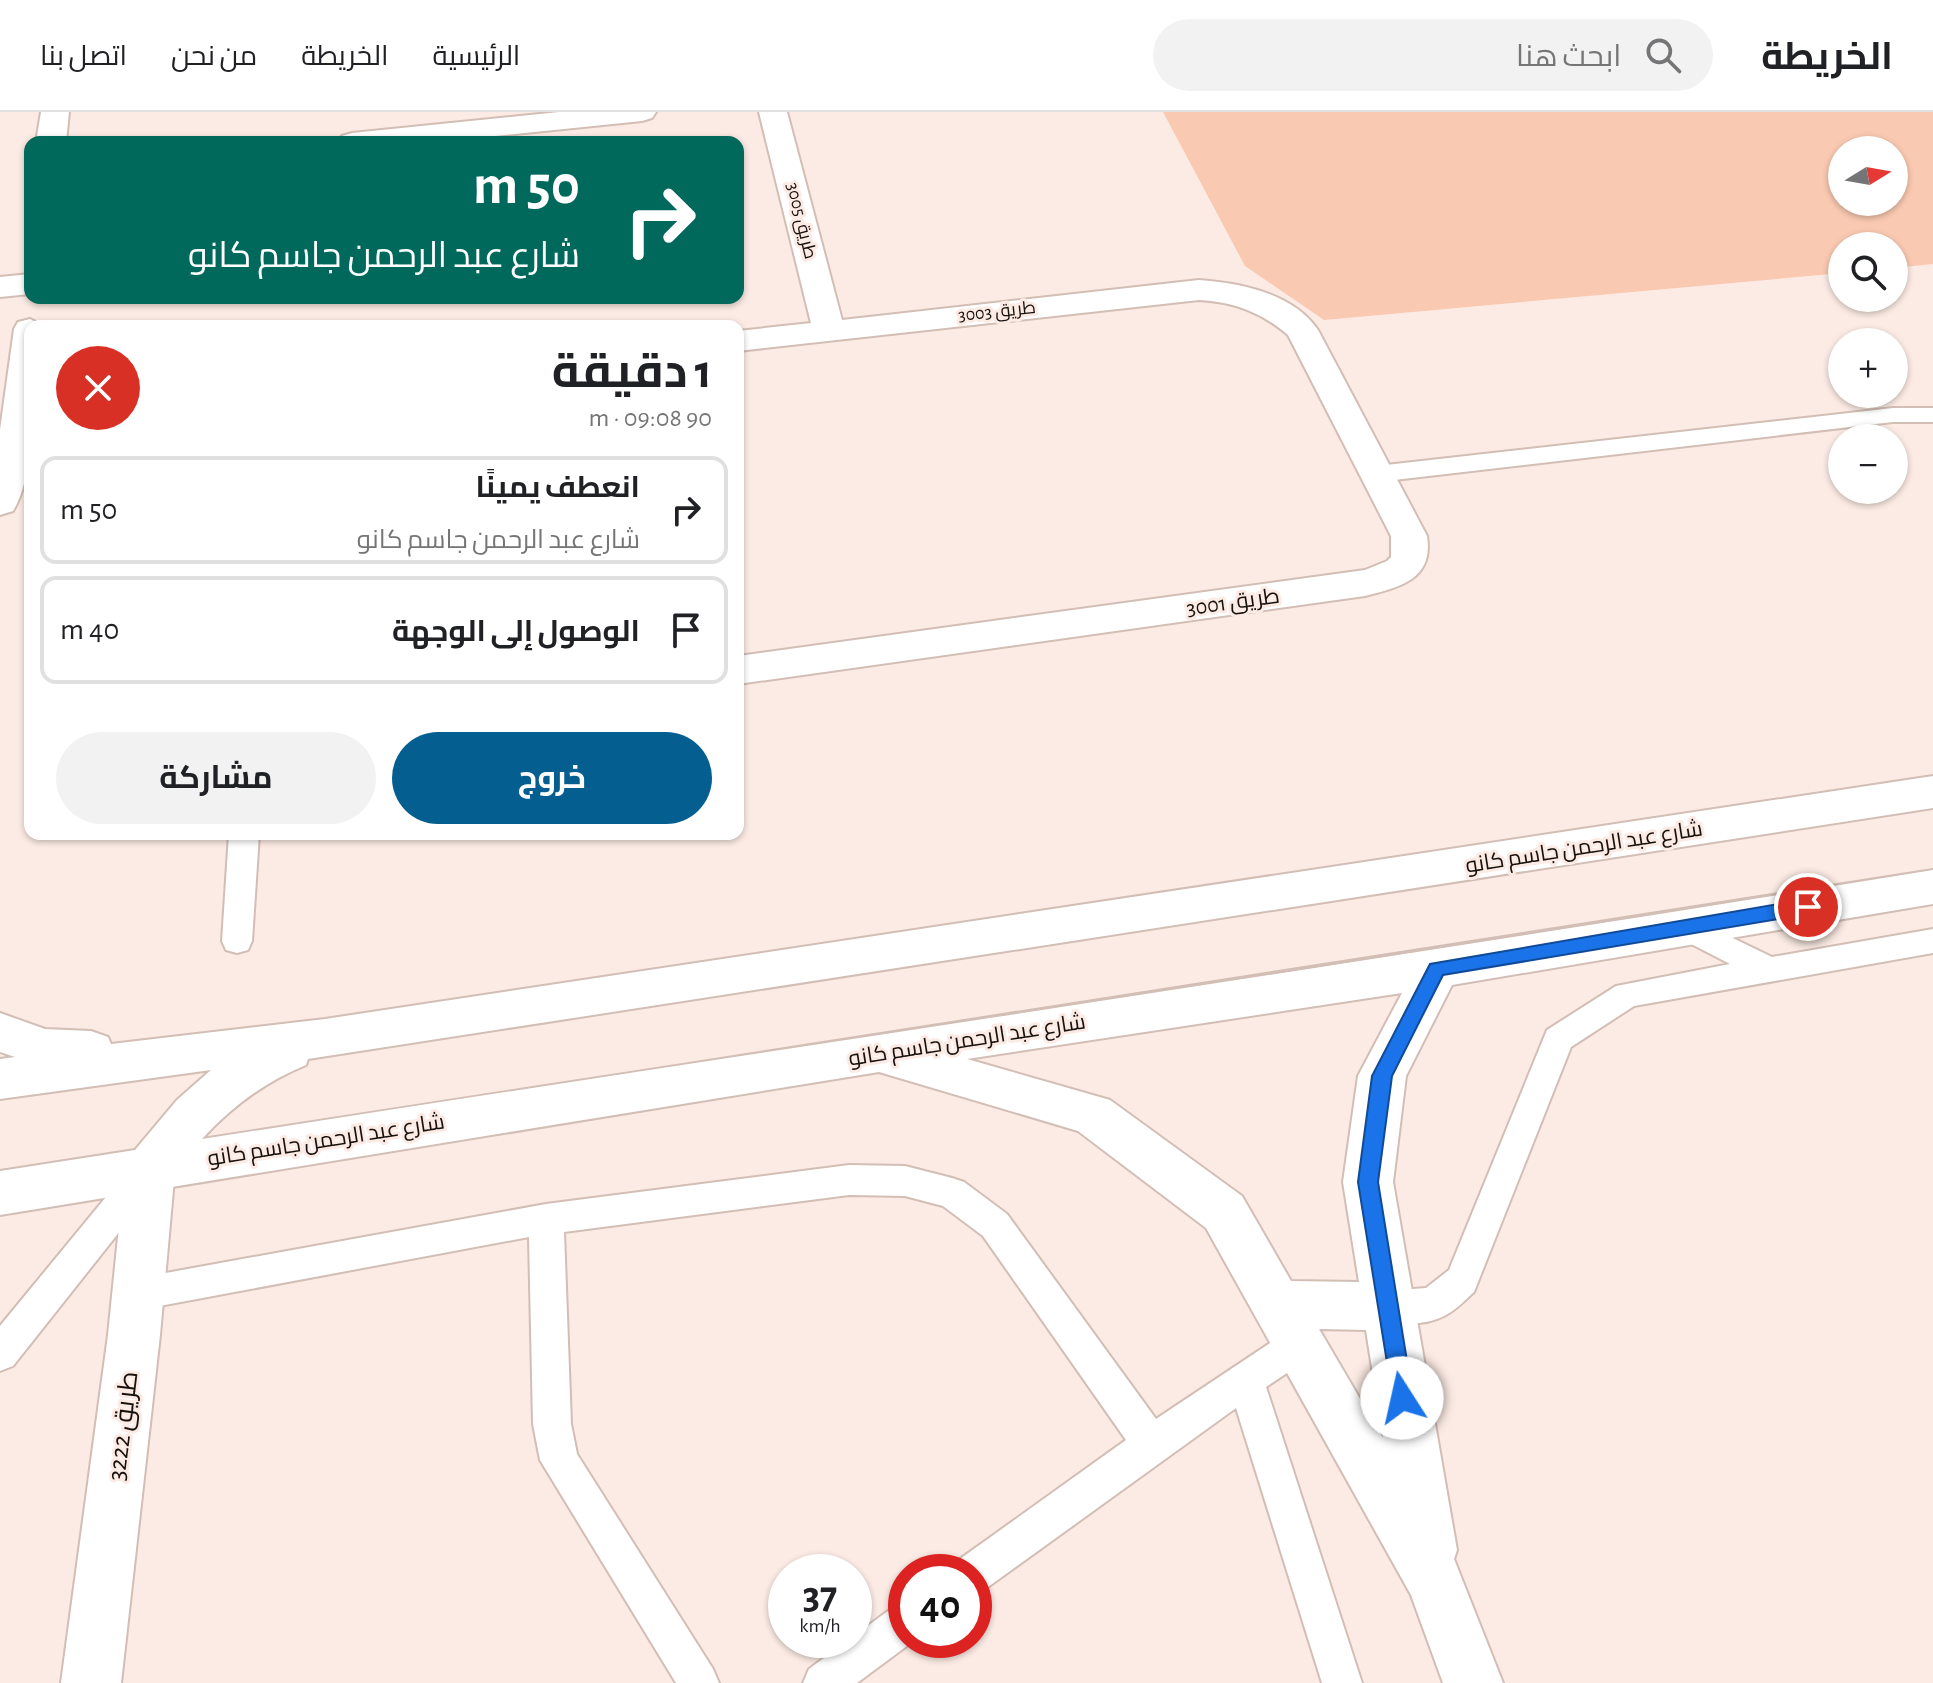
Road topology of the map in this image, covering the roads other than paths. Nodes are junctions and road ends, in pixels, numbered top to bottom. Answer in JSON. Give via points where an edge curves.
{"nodes":[{"id":1,"x":55,"y":112,"type":"edge"},
{"id":2,"x":642,"y":112,"type":"edge"},
{"id":3,"x":773,"y":112,"type":"edge"},
{"id":4,"x":394,"y":125,"type":"edge"},
{"id":5,"x":52,"y":136,"type":"edge"},
{"id":6,"x":367,"y":136,"type":"edge"},
{"id":7,"x":24,"y":285,"type":"edge"},
{"id":8,"x":0,"y":287,"type":"edge"},
{"id":9,"x":1255,"y":298,"type":"joint"},
{"id":10,"x":829,"y":331,"type":"junction"},
{"id":11,"x":744,"y":340,"type":"edge"},
{"id":12,"x":1933,"y":415,"type":"edge"},
{"id":13,"x":24,"y":421,"type":"edge"},
{"id":14,"x":1377,"y":474,"type":"junction"},
{"id":15,"x":0,"y":503,"type":"edge"},
{"id":16,"x":744,"y":669,"type":"edge"},
{"id":17,"x":1933,"y":792,"type":"edge"},
{"id":18,"x":244,"y":840,"type":"edge"},
{"id":19,"x":1933,"y":887,"type":"edge"},
{"id":20,"x":1683,"y":926,"type":"junction"},
{"id":21,"x":237,"y":941,"type":"dead end"},
{"id":22,"x":1933,"y":941,"type":"edge"},
{"id":23,"x":1765,"y":968,"type":"junction"},
{"id":24,"x":1437,"y":969,"type":"junction"},
{"id":25,"x":0,"y":1032,"type":"edge"},
{"id":26,"x":325,"y":1038,"type":"junction"},
{"id":27,"x":877,"y":1053,"type":"junction"},
{"id":28,"x":165,"y":1056,"type":"junction"},
{"id":29,"x":0,"y":1079,"type":"edge"},
{"id":30,"x":150,"y":1168,"type":"junction"},
{"id":31,"x":0,"y":1193,"type":"edge"},
{"id":32,"x":546,"y":1219,"type":"junction"},
{"id":33,"x":138,"y":1294,"type":"junction"},
{"id":34,"x":1386,"y":1307,"type":"junction"},
{"id":35,"x":1286,"y":1325,"type":"junction"},
{"id":36,"x":0,"y":1354,"type":"edge"},
{"id":37,"x":1246,"y":1381,"type":"junction"},
{"id":38,"x":1151,"y":1444,"type":"junction"},
{"id":39,"x":992,"y":1560,"type":"edge"},
{"id":40,"x":1434,"y":1580,"type":"junction"},
{"id":41,"x":888,"y":1635,"type":"edge"},
{"id":42,"x":91,"y":1683,"type":"edge"},
{"id":43,"x":699,"y":1683,"type":"edge"},
{"id":44,"x":823,"y":1683,"type":"edge"},
{"id":45,"x":1342,"y":1683,"type":"edge"},
{"id":46,"x":1473,"y":1683,"type":"edge"}],
"edges":[{"from":1,"to":5,"type":"street"},
{"from":2,"to":4,"type":"street"},
{"from":3,"to":10,"type":"street","name":"طريق 3005"},
{"from":4,"to":6,"type":"street"},
{"from":7,"to":8,"type":"street"},
{"from":9,"to":10,"type":"street","name":"طريق 3003","via":[[1199,290]]},
{"from":9,"to":14,"type":"street","name":"طريق 3001","via":[[1282,311],[1302,330]]},
{"from":10,"to":11,"type":"street","name":"طريق 3003"},
{"from":12,"to":14,"type":"lane","via":[[1893,415]]},
{"from":13,"to":15,"type":"street"},
{"from":14,"to":16,"type":"street","name":"طريق 3001","via":[[1413,551],[1404,568],[1390,577]]},
{"from":17,"to":26,"type":"street","name":"شارع عبد الرحمن جاسم كانو"},
{"from":18,"to":21,"type":"lane"},
{"from":19,"to":20,"type":"street","name":"شارع عبد الرحمن جاسم كانو"},
{"from":20,"to":23,"type":"lane"},
{"from":20,"to":24,"type":"street","name":"شارع عبد الرحمن جاسم كانو"},
{"from":22,"to":23,"type":"lane"},
{"from":23,"to":34,"type":"lane","via":[[1627,995],[1558,1039],[1462,1281],[1433,1304]]},
{"from":24,"to":27,"type":"street","name":"شارع عبد الرحمن جاسم كانو"},
{"from":24,"to":34,"type":"street","via":[[1382,1076],[1368,1182]]},
{"from":25,"to":28,"type":"street","via":[[45,1048]]},
{"from":26,"to":28,"type":"street","name":"شارع عبد الرحمن جاسم كانو"},
{"from":26,"to":30,"type":"street","via":[[272,1057],[224,1086],[183,1123]]},
{"from":27,"to":30,"type":"street","name":"شارع عبد الرحمن جاسم كانو"},
{"from":27,"to":35,"type":"street","via":[[1093,1115],[1224,1212]]},
{"from":28,"to":29,"type":"street","name":"شارع عبد الرحمن جاسم كانو"},
{"from":30,"to":31,"type":"street","name":"شارع عبد الرحمن جاسم كانو"},
{"from":30,"to":33,"type":"street","name":"طريق 3222"},
{"from":30,"to":36,"type":"lane"},
{"from":32,"to":33,"type":"lane"},
{"from":32,"to":38,"type":"lane","via":[[849,1180],[905,1181],[952,1193],[995,1225]]},
{"from":32,"to":43,"type":"lane","via":[[551,1414],[559,1460]]},
{"from":33,"to":42,"type":"street","name":"طريق 3222"},
{"from":34,"to":35,"type":"street"},
{"from":34,"to":40,"type":"street"},
{"from":35,"to":37,"type":"lane"},
{"from":35,"to":40,"type":"street"},
{"from":37,"to":38,"type":"lane"},
{"from":37,"to":45,"type":"lane"},
{"from":38,"to":39,"type":"lane"},
{"from":40,"to":46,"type":"street"},
{"from":41,"to":44,"type":"lane"}]}
